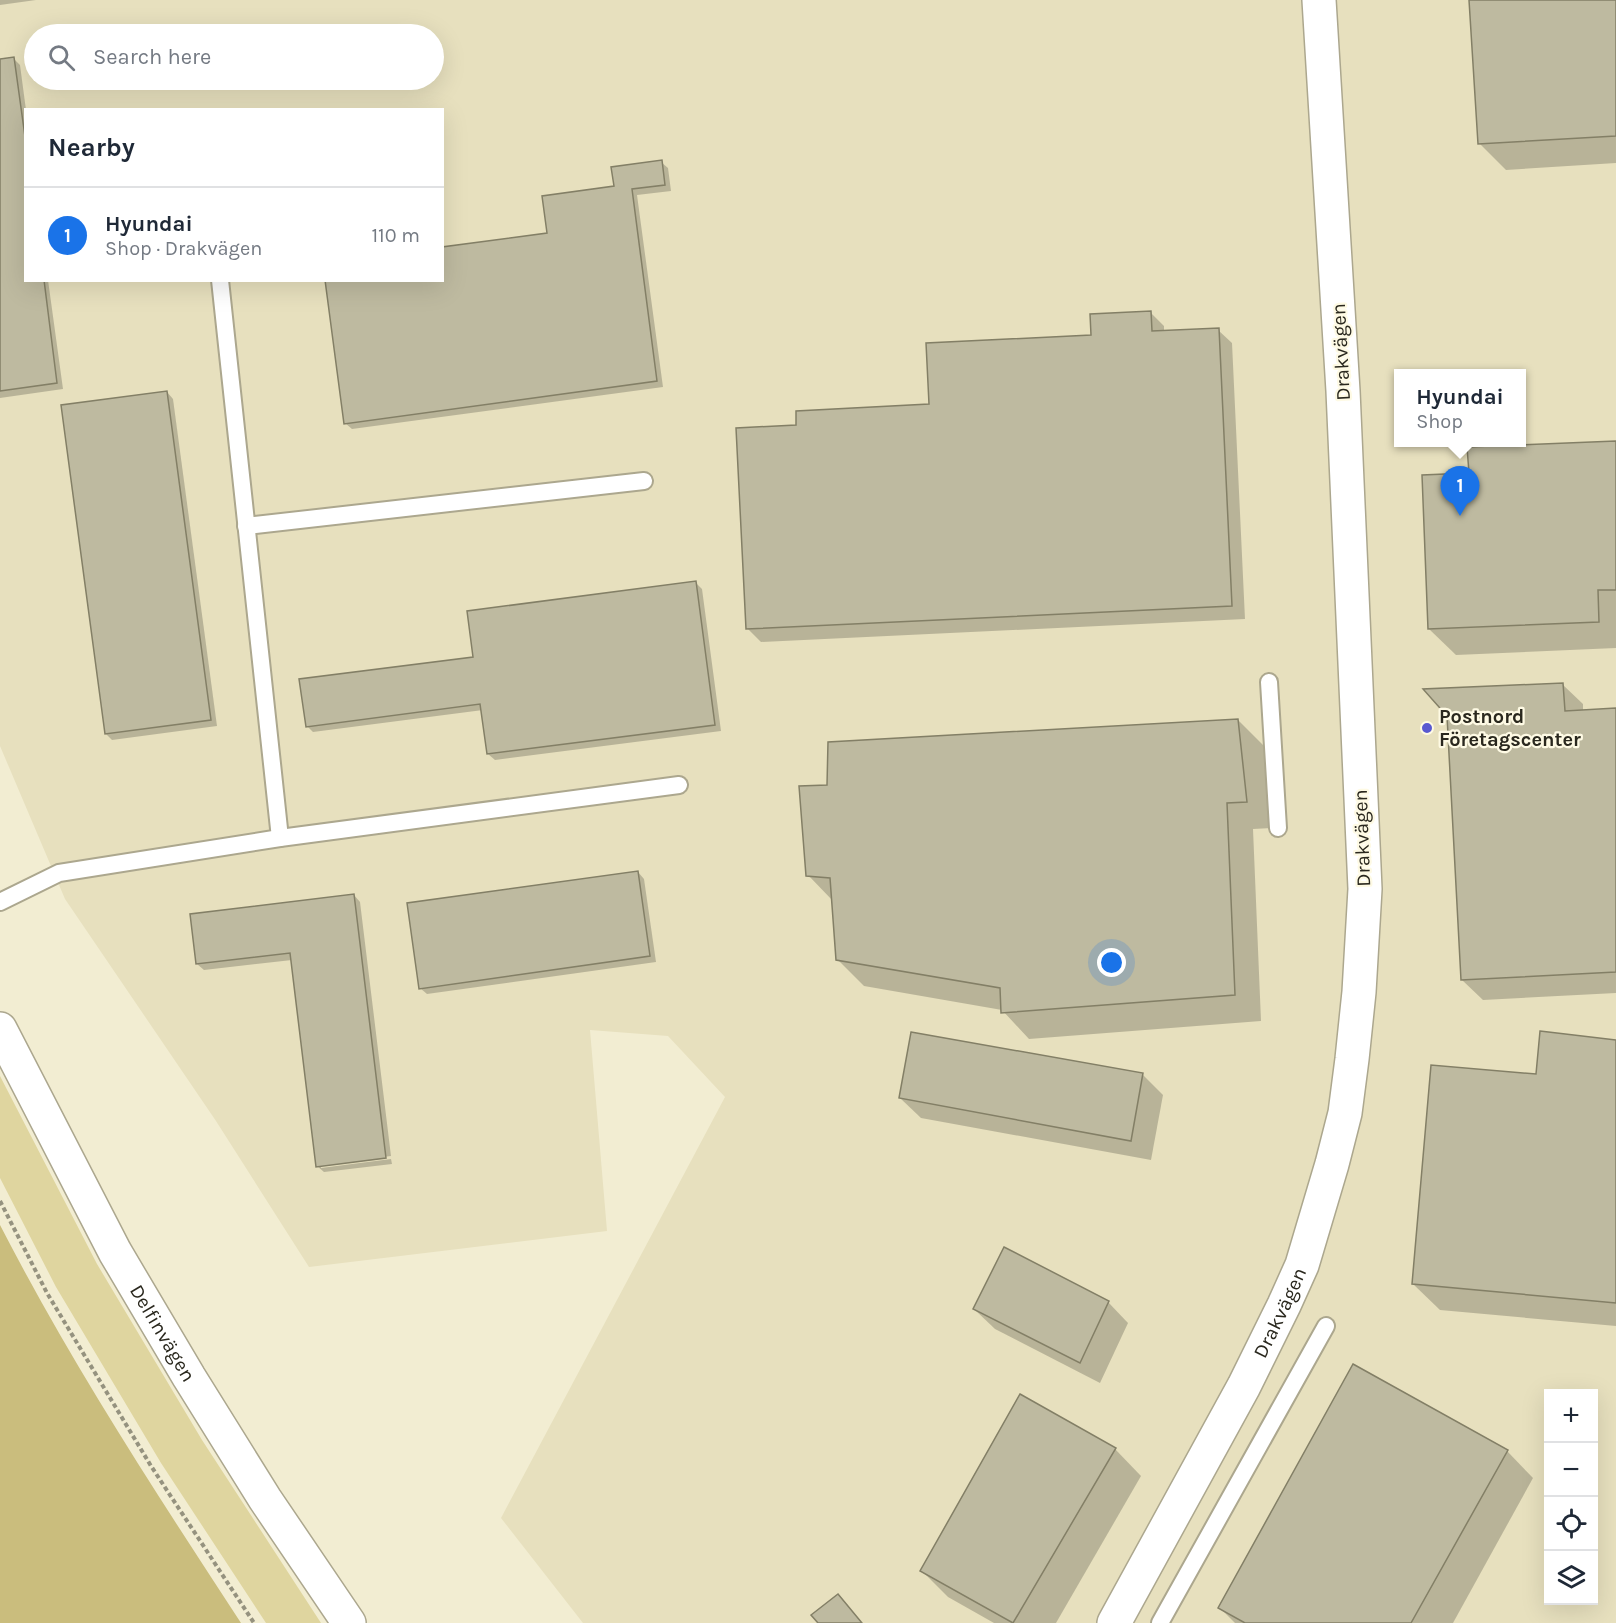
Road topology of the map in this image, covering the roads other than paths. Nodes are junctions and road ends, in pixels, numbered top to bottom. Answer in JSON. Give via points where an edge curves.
{"nodes":[{"id":1,"x":1319,"y":0,"type":"edge"},
{"id":2,"x":220,"y":282,"type":"edge"},
{"id":3,"x":644,"y":481,"type":"dead end"},
{"id":4,"x":246,"y":526,"type":"junction"},
{"id":5,"x":1269,"y":682,"type":"dead end"},
{"id":6,"x":679,"y":785,"type":"dead end"},
{"id":7,"x":1278,"y":828,"type":"dead end"},
{"id":8,"x":280,"y":838,"type":"junction"},
{"id":9,"x":0,"y":902,"type":"edge"},
{"id":10,"x":0,"y":1029,"type":"edge"},
{"id":11,"x":1326,"y":1326,"type":"dead end"},
{"id":12,"x":349,"y":1623,"type":"edge"},
{"id":13,"x":1114,"y":1623,"type":"edge"},
{"id":14,"x":1160,"y":1623,"type":"edge"}],
"edges":[{"from":1,"to":13,"type":"street","name":"Drakvägen","via":[[1343,391],[1365,889],[1352,1059],[1345,1113],[1302,1265],[1244,1386]]},
{"from":2,"to":4,"type":"lane"},
{"from":3,"to":4,"type":"lane"},
{"from":4,"to":8,"type":"lane"},
{"from":5,"to":7,"type":"lane"},
{"from":6,"to":8,"type":"lane"},
{"from":8,"to":9,"type":"lane","via":[[59,873]]},
{"from":10,"to":12,"type":"street","name":"Delfinvägen","via":[[115,1252],[265,1499]]},
{"from":11,"to":14,"type":"lane"}]}
